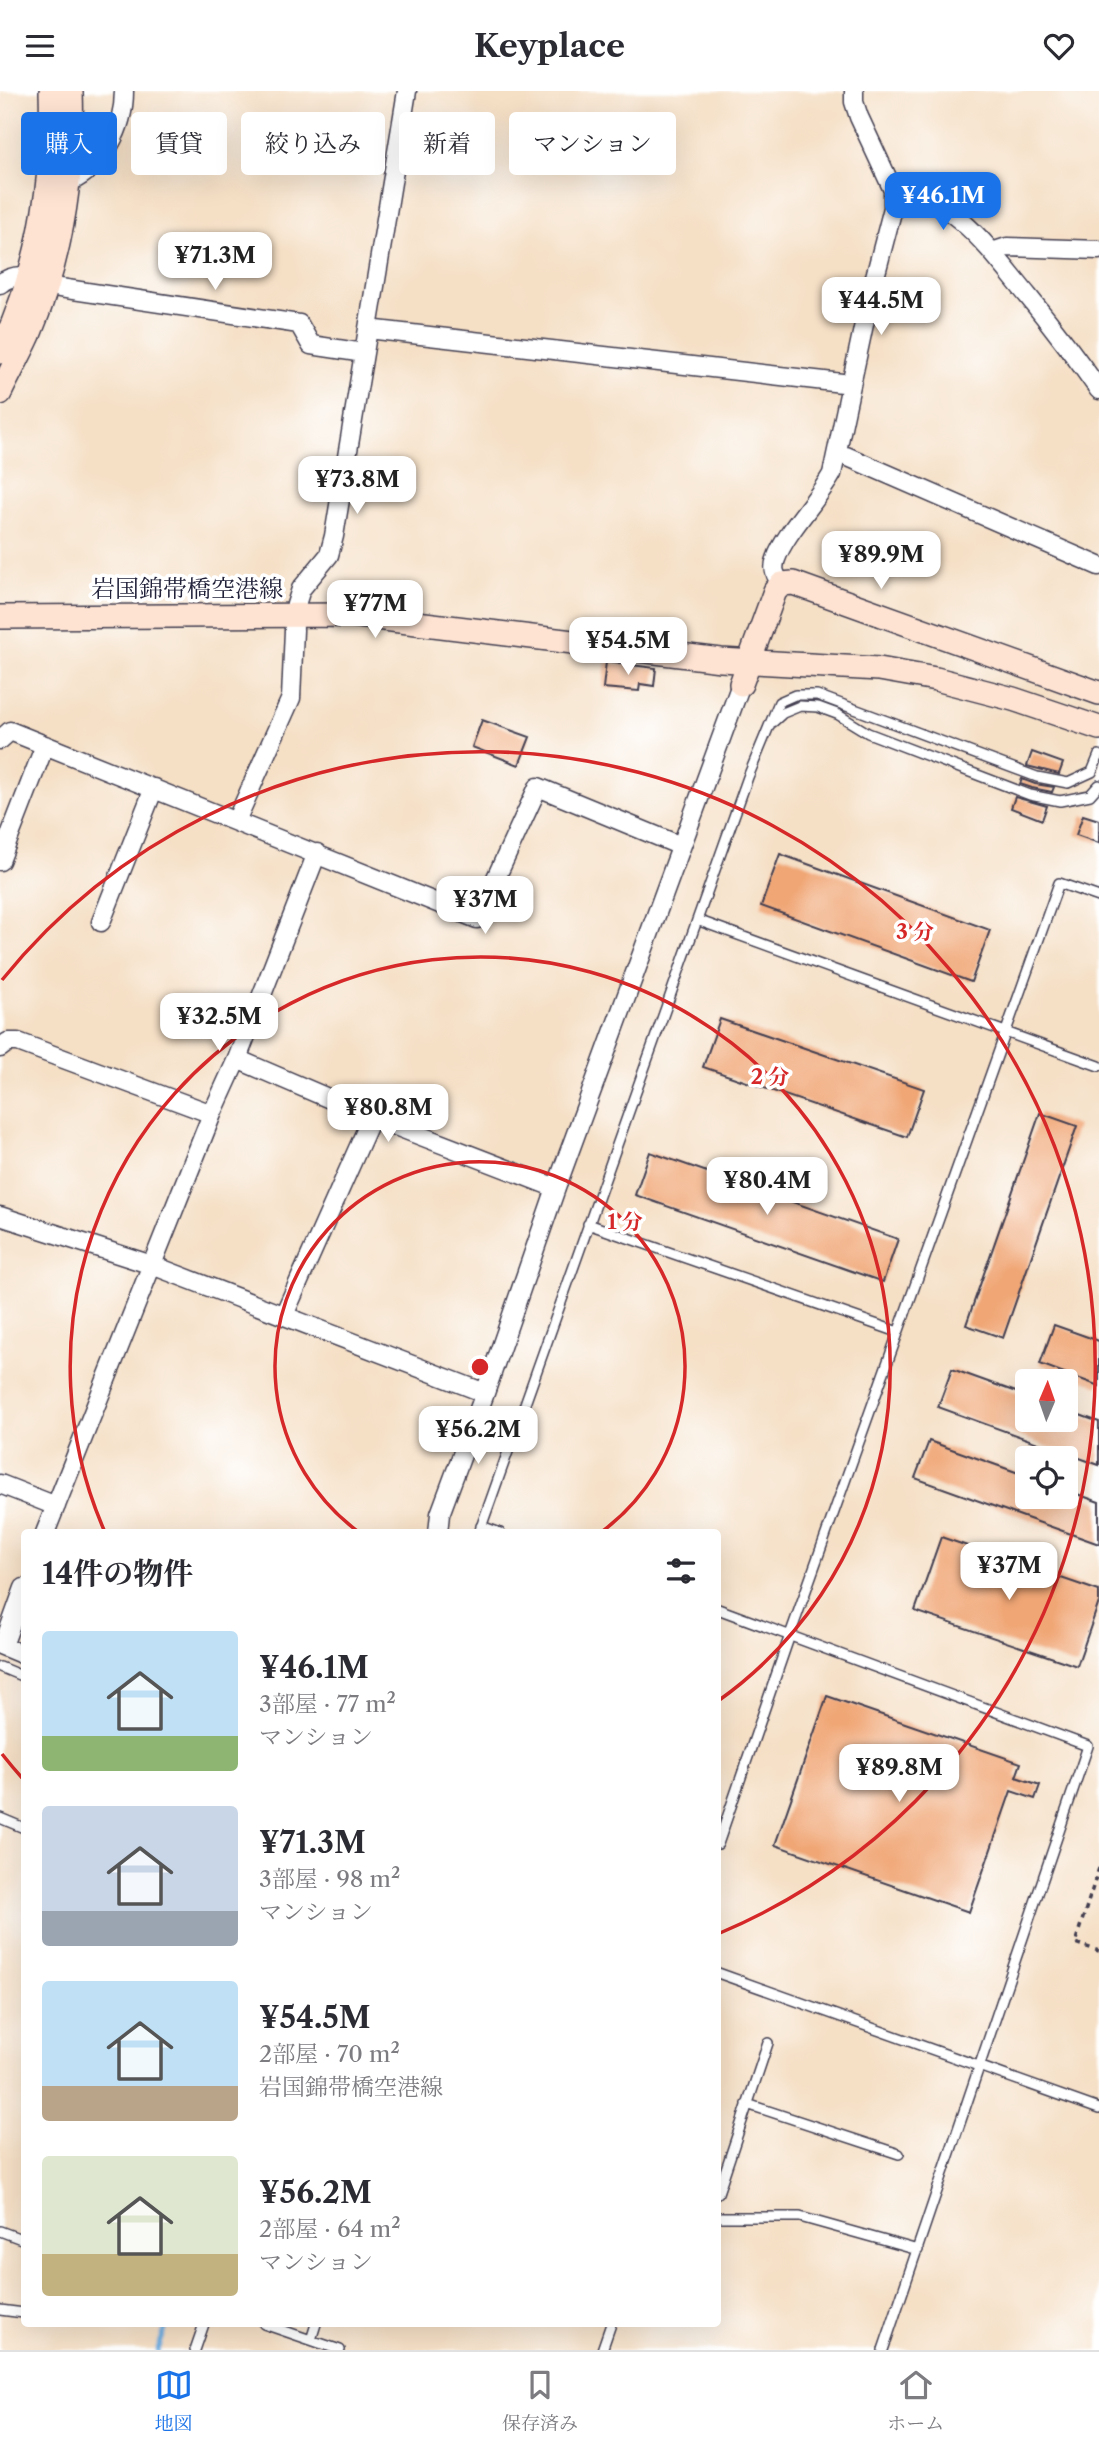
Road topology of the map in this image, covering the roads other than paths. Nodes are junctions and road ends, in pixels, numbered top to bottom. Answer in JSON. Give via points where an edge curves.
{"nodes":[{"id":1,"x":51,"y":91,"type":"edge"},
{"id":2,"x":71,"y":91,"type":"edge"},
{"id":3,"x":124,"y":91,"type":"edge"},
{"id":4,"x":407,"y":91,"type":"edge"},
{"id":5,"x":854,"y":91,"type":"edge"},
{"id":6,"x":70,"y":182,"type":"junction"},
{"id":7,"x":893,"y":190,"type":"junction"},
{"id":8,"x":1099,"y":250,"type":"edge"},
{"id":9,"x":992,"y":252,"type":"junction"},
{"id":10,"x":38,"y":281,"type":"junction"},
{"id":11,"x":0,"y":284,"type":"edge"},
{"id":12,"x":368,"y":329,"type":"junction"},
{"id":13,"x":0,"y":352,"type":"edge"},
{"id":14,"x":364,"y":353,"type":"junction"},
{"id":15,"x":851,"y":384,"type":"junction"},
{"id":16,"x":1099,"y":390,"type":"edge"},
{"id":17,"x":0,"y":393,"type":"edge"},
{"id":18,"x":837,"y":454,"type":"junction"},
{"id":19,"x":1099,"y":566,"type":"edge"},
{"id":20,"x":782,"y":584,"type":"junction"},
{"id":21,"x":293,"y":614,"type":"junction"},
{"id":22,"x":0,"y":617,"type":"edge"},
{"id":23,"x":749,"y":661,"type":"junction"},
{"id":24,"x":741,"y":684,"type":"joint"},
{"id":25,"x":1099,"y":693,"type":"edge"},
{"id":26,"x":770,"y":725,"type":"junction"},
{"id":27,"x":1099,"y":728,"type":"edge"},
{"id":28,"x":0,"y":740,"type":"edge"},
{"id":29,"x":45,"y":745,"type":"junction"},
{"id":30,"x":1099,"y":755,"type":"edge"},
{"id":31,"x":1099,"y":785,"type":"edge"},
{"id":32,"x":154,"y":788,"type":"junction"},
{"id":33,"x":236,"y":821,"type":"junction"},
{"id":34,"x":681,"y":846,"type":"junction"},
{"id":35,"x":317,"y":853,"type":"junction"},
{"id":36,"x":0,"y":861,"type":"edge"},
{"id":37,"x":1099,"y":897,"type":"edge"},
{"id":38,"x":697,"y":921,"type":"junction"},
{"id":39,"x":101,"y":922,"type":"dead end"},
{"id":40,"x":1006,"y":1032,"type":"junction"},
{"id":41,"x":0,"y":1048,"type":"edge"},
{"id":42,"x":237,"y":1059,"type":"junction"},
{"id":43,"x":1099,"y":1066,"type":"edge"},
{"id":44,"x":212,"y":1114,"type":"junction"},
{"id":45,"x":372,"y":1117,"type":"junction"},
{"id":46,"x":556,"y":1188,"type":"junction"},
{"id":47,"x":0,"y":1216,"type":"edge"},
{"id":48,"x":588,"y":1224,"type":"junction"},
{"id":49,"x":152,"y":1265,"type":"junction"},
{"id":50,"x":284,"y":1315,"type":"junction"},
{"id":51,"x":898,"y":1332,"type":"junction"},
{"id":52,"x":485,"y":1393,"type":"junction"},
{"id":53,"x":0,"y":1484,"type":"edge"},
{"id":54,"x":56,"y":1506,"type":"junction"},
{"id":55,"x":47,"y":1529,"type":"edge"},
{"id":56,"x":438,"y":1529,"type":"edge"},
{"id":57,"x":480,"y":1529,"type":"edge"},
{"id":58,"x":21,"y":1595,"type":"edge"},
{"id":59,"x":721,"y":1610,"type":"edge"},
{"id":60,"x":790,"y":1635,"type":"junction"},
{"id":61,"x":1,"y":1645,"type":"edge"},
{"id":62,"x":21,"y":1654,"type":"edge"},
{"id":63,"x":0,"y":1667,"type":"edge"},
{"id":64,"x":21,"y":1676,"type":"edge"},
{"id":65,"x":0,"y":1818,"type":"edge"},
{"id":66,"x":21,"y":1827,"type":"edge"},
{"id":67,"x":721,"y":1835,"type":"edge"},
{"id":68,"x":721,"y":1974,"type":"edge"},
{"id":69,"x":768,"y":2043,"type":"dead end"},
{"id":70,"x":980,"y":2066,"type":"junction"},
{"id":71,"x":747,"y":2104,"type":"junction"},
{"id":72,"x":1099,"y":2109,"type":"edge"},
{"id":73,"x":900,"y":2154,"type":"dead end"},
{"id":74,"x":721,"y":2184,"type":"edge"},
{"id":75,"x":721,"y":2217,"type":"edge"},
{"id":76,"x":0,"y":2231,"type":"edge"},
{"id":77,"x":21,"y":2239,"type":"edge"},
{"id":78,"x":918,"y":2250,"type":"junction"},
{"id":79,"x":0,"y":2310,"type":"edge"},
{"id":80,"x":21,"y":2313,"type":"edge"},
{"id":81,"x":203,"y":2327,"type":"edge"},
{"id":82,"x":273,"y":2327,"type":"edge"},
{"id":83,"x":315,"y":2327,"type":"edge"},
{"id":84,"x":610,"y":2327,"type":"edge"},
{"id":85,"x":311,"y":2340,"type":"junction"},
{"id":86,"x":195,"y":2350,"type":"edge"},
{"id":87,"x":340,"y":2350,"type":"edge"},
{"id":88,"x":602,"y":2350,"type":"edge"},
{"id":89,"x":883,"y":2350,"type":"edge"}],
"edges":[{"from":1,"to":10,"type":"main road","via":[[50,170]]},
{"from":2,"to":6,"type":"main road"},
{"from":3,"to":6,"type":"street","via":[[121,120],[101,160]]},
{"from":4,"to":12,"type":"street"},
{"from":5,"to":7,"type":"street","via":[[859,117]]},
{"from":6,"to":10,"type":"main road","via":[[61,236]]},
{"from":7,"to":9,"type":"street","via":[[911,191],[944,208]]},
{"from":7,"to":15,"type":"street","via":[[893,208]]},
{"from":8,"to":9,"type":"street","via":[[1007,247]]},
{"from":9,"to":16,"type":"street"},
{"from":10,"to":11,"type":"street","via":[[17,275]]},
{"from":10,"to":13,"type":"main road"},
{"from":10,"to":14,"type":"street","via":[[60,289],[299,324],[311,345]]},
{"from":10,"to":17,"type":"main road","via":[[29,335]]},
{"from":12,"to":14,"type":"street"},
{"from":12,"to":15,"type":"street"},
{"from":14,"to":21,"type":"street","via":[[334,536],[328,555],[301,589]]},
{"from":15,"to":18,"type":"street"},
{"from":18,"to":19,"type":"street"},
{"from":18,"to":20,"type":"street","via":[[821,493],[775,560],[774,574]]},
{"from":20,"to":23,"type":"main road","via":[[775,591]]},
{"from":20,"to":25,"type":"main road","via":[[793,583]]},
{"from":21,"to":22,"type":"main road","name":"岩国錦帯橋空港線"},
{"from":21,"to":23,"type":"main road","name":"岩国錦帯橋空港線","via":[[351,615]]},
{"from":21,"to":33,"type":"street","via":[[291,698]]},
{"from":23,"to":24,"type":"main road"},
{"from":23,"to":27,"type":"main road","name":"岩国錦帯橋空港線","via":[[879,669],[936,679]]},
{"from":24,"to":34,"type":"street"},
{"from":26,"to":30,"type":"lane","via":[[779,702],[795,695],[817,695],[1037,777],[1068,783],[1092,772]]},
{"from":26,"to":31,"type":"lane","via":[[800,706],[818,707],[868,733],[1030,795],[1078,799]]},
{"from":26,"to":38,"type":"lane"},
{"from":28,"to":29,"type":"street","via":[[10,731]]},
{"from":29,"to":32,"type":"street"},
{"from":29,"to":36,"type":"street"},
{"from":32,"to":33,"type":"street"},
{"from":32,"to":39,"type":"street"},
{"from":33,"to":35,"type":"street"},
{"from":34,"to":35,"type":"street","via":[[538,787],[477,919]]},
{"from":34,"to":46,"type":"street"},
{"from":35,"to":42,"type":"street"},
{"from":37,"to":40,"type":"lane","via":[[1059,883]]},
{"from":38,"to":40,"type":"lane"},
{"from":38,"to":48,"type":"lane"},
{"from":40,"to":43,"type":"lane"},
{"from":40,"to":51,"type":"lane"},
{"from":41,"to":44,"type":"street","via":[[18,1042]]},
{"from":42,"to":44,"type":"street"},
{"from":42,"to":45,"type":"street"},
{"from":44,"to":49,"type":"street"},
{"from":45,"to":46,"type":"street"},
{"from":45,"to":50,"type":"street"},
{"from":46,"to":52,"type":"street"},
{"from":47,"to":49,"type":"street"},
{"from":48,"to":51,"type":"lane"},
{"from":48,"to":57,"type":"lane"},
{"from":49,"to":50,"type":"street"},
{"from":49,"to":54,"type":"street"},
{"from":50,"to":52,"type":"street"},
{"from":51,"to":60,"type":"lane"},
{"from":52,"to":56,"type":"street"},
{"from":53,"to":54,"type":"street"},
{"from":54,"to":55,"type":"street"},
{"from":58,"to":61,"type":"street"},
{"from":59,"to":60,"type":"lane"},
{"from":60,"to":67,"type":"lane"},
{"from":60,"to":70,"type":"lane","via":[[1088,1746]]},
{"from":61,"to":62,"type":"street"},
{"from":63,"to":64,"type":"lane"},
{"from":65,"to":66,"type":"lane"},
{"from":68,"to":70,"type":"lane"},
{"from":69,"to":71,"type":"lane"},
{"from":70,"to":72,"type":"lane"},
{"from":70,"to":78,"type":"lane"},
{"from":71,"to":73,"type":"lane"},
{"from":71,"to":74,"type":"lane"},
{"from":75,"to":78,"type":"lane","via":[[800,2217]]},
{"from":76,"to":77,"type":"lane"},
{"from":78,"to":89,"type":"lane"},
{"from":79,"to":80,"type":"lane"},
{"from":81,"to":86,"type":"lane"},
{"from":82,"to":85,"type":"lane"},
{"from":83,"to":85,"type":"lane"},
{"from":84,"to":88,"type":"lane"},
{"from":85,"to":87,"type":"lane"}]}
